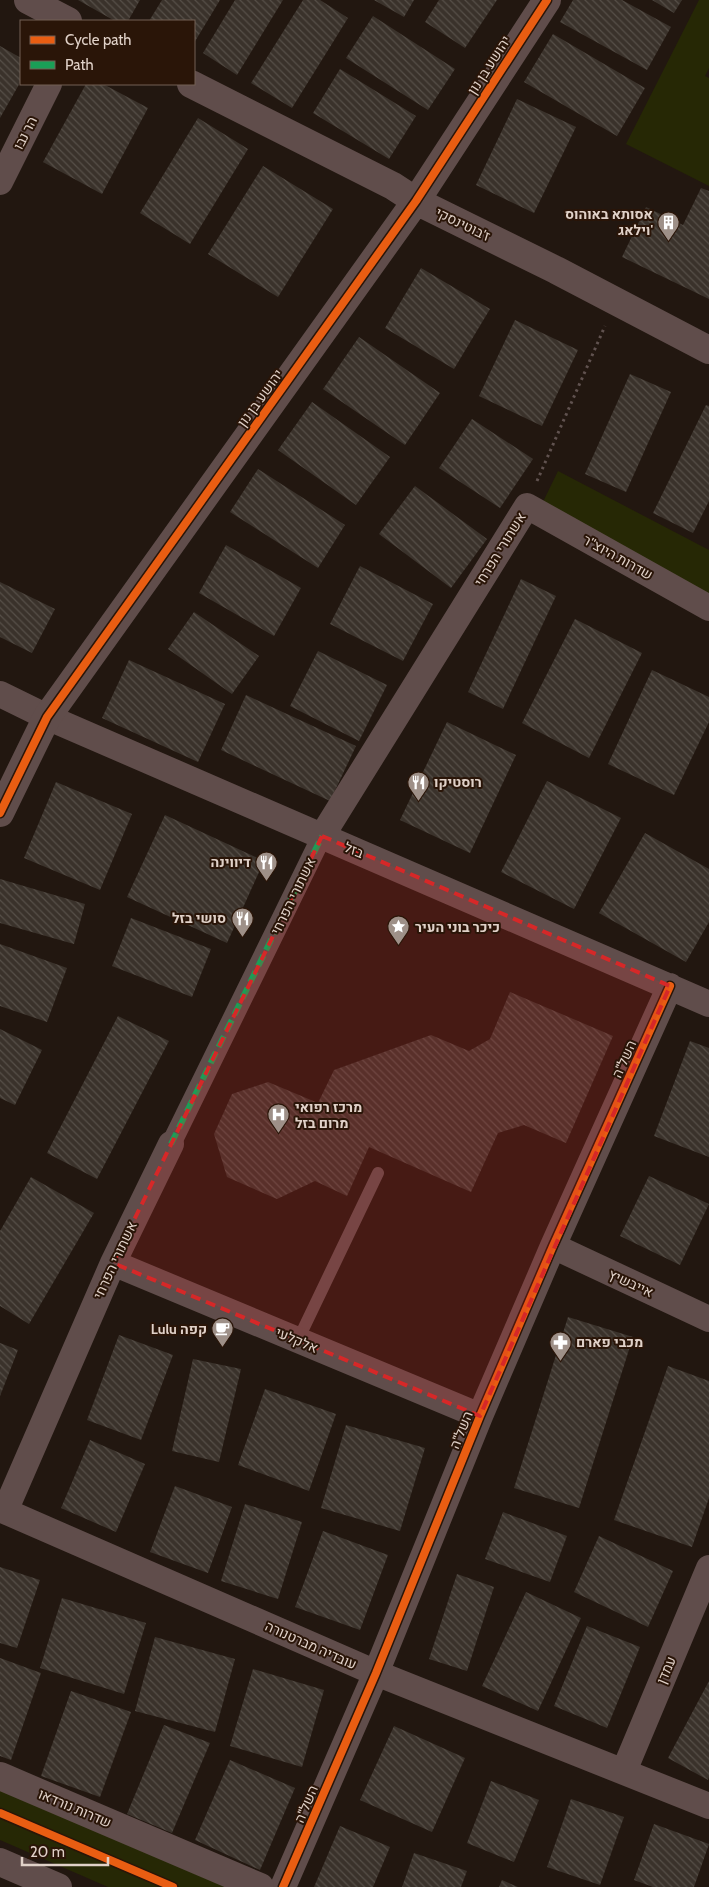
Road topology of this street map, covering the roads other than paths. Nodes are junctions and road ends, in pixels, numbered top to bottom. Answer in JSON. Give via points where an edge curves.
{"nodes":[{"id":1,"x":28,"y":0,"type":"edge"},
{"id":2,"x":546,"y":0,"type":"edge"},
{"id":3,"x":66,"y":20,"type":"edge"},
{"id":4,"x":48,"y":85,"type":"edge"},
{"id":5,"x":193,"y":85,"type":"edge"},
{"id":6,"x":0,"y":182,"type":"edge"},
{"id":7,"x":416,"y":201,"type":"junction"},
{"id":8,"x":709,"y":350,"type":"edge"},
{"id":9,"x":527,"y":506,"type":"joint"},
{"id":10,"x":709,"y":608,"type":"edge"},
{"id":11,"x":0,"y":694,"type":"edge"},
{"id":12,"x":47,"y":717,"type":"junction"},
{"id":13,"x":0,"y":814,"type":"edge"},
{"id":14,"x":322,"y":836,"type":"junction"},
{"id":15,"x":670,"y":986,"type":"junction"},
{"id":16,"x":709,"y":1004,"type":"edge"},
{"id":17,"x":171,"y":1144,"type":"joint"},
{"id":18,"x":378,"y":1173,"type":"dead end"},
{"id":19,"x":553,"y":1246,"type":"junction"},
{"id":20,"x":113,"y":1263,"type":"junction"},
{"id":21,"x":709,"y":1319,"type":"edge"},
{"id":22,"x":298,"y":1340,"type":"junction"},
{"id":23,"x":480,"y":1416,"type":"junction"},
{"id":24,"x":3,"y":1510,"type":"edge"},
{"id":25,"x":709,"y":1568,"type":"edge"},
{"id":26,"x":376,"y":1673,"type":"junction"},
{"id":27,"x":624,"y":1771,"type":"junction"},
{"id":28,"x":0,"y":1776,"type":"edge"},
{"id":29,"x":709,"y":1806,"type":"edge"},
{"id":30,"x":0,"y":1862,"type":"edge"},
{"id":31,"x":58,"y":1887,"type":"edge"},
{"id":32,"x":260,"y":1887,"type":"edge"},
{"id":33,"x":284,"y":1887,"type":"edge"}],
"edges":[{"from":1,"to":3,"type":"street"},
{"from":2,"to":7,"type":"street","name":"יהושע בן נון"},
{"from":4,"to":6,"type":"street","name":"הר נבו"},
{"from":5,"to":7,"type":"street","name":"ז'בוטינסקי"},
{"from":7,"to":8,"type":"street","name":"ז'בוטינסקי"},
{"from":7,"to":12,"type":"street","name":"יהושע בן נון"},
{"from":9,"to":10,"type":"street","name":"שדרות היוצ''ר"},
{"from":9,"to":14,"type":"street","name":"אשתורי הפרחי"},
{"from":11,"to":12,"type":"street","name":"בזל"},
{"from":12,"to":13,"type":"street","name":"יהושע בן נון"},
{"from":12,"to":14,"type":"street","name":"בזל"},
{"from":14,"to":15,"type":"street","name":"בזל"},
{"from":14,"to":17,"type":"street","name":"אשתורי הפרחי"},
{"from":15,"to":16,"type":"street","name":"בזל"},
{"from":15,"to":19,"type":"street","name":"השל\"ה"},
{"from":17,"to":20,"type":"street","name":"אשתורי הפרחי"},
{"from":18,"to":22,"type":"lane"},
{"from":19,"to":21,"type":"street","name":"אייבשיץ"},
{"from":19,"to":23,"type":"street","name":"השל\"ה"},
{"from":20,"to":22,"type":"street","name":"אלקלעי"},
{"from":20,"to":24,"type":"street","name":"אשתורי הפרחי"},
{"from":22,"to":23,"type":"street","name":"אלקלעי"},
{"from":23,"to":26,"type":"street","name":"השל\"ה"},
{"from":24,"to":26,"type":"street","name":"עובדיה מברטנורה"},
{"from":25,"to":27,"type":"street","name":"עמדן"},
{"from":26,"to":27,"type":"street","name":"עובדיה מברטנורה"},
{"from":26,"to":33,"type":"street","name":"השל\"ה"},
{"from":27,"to":29,"type":"street","name":"עובדיה מברטנורה"},
{"from":28,"to":32,"type":"street","name":"שדרות נורדאו"},
{"from":30,"to":31,"type":"street"}]}
